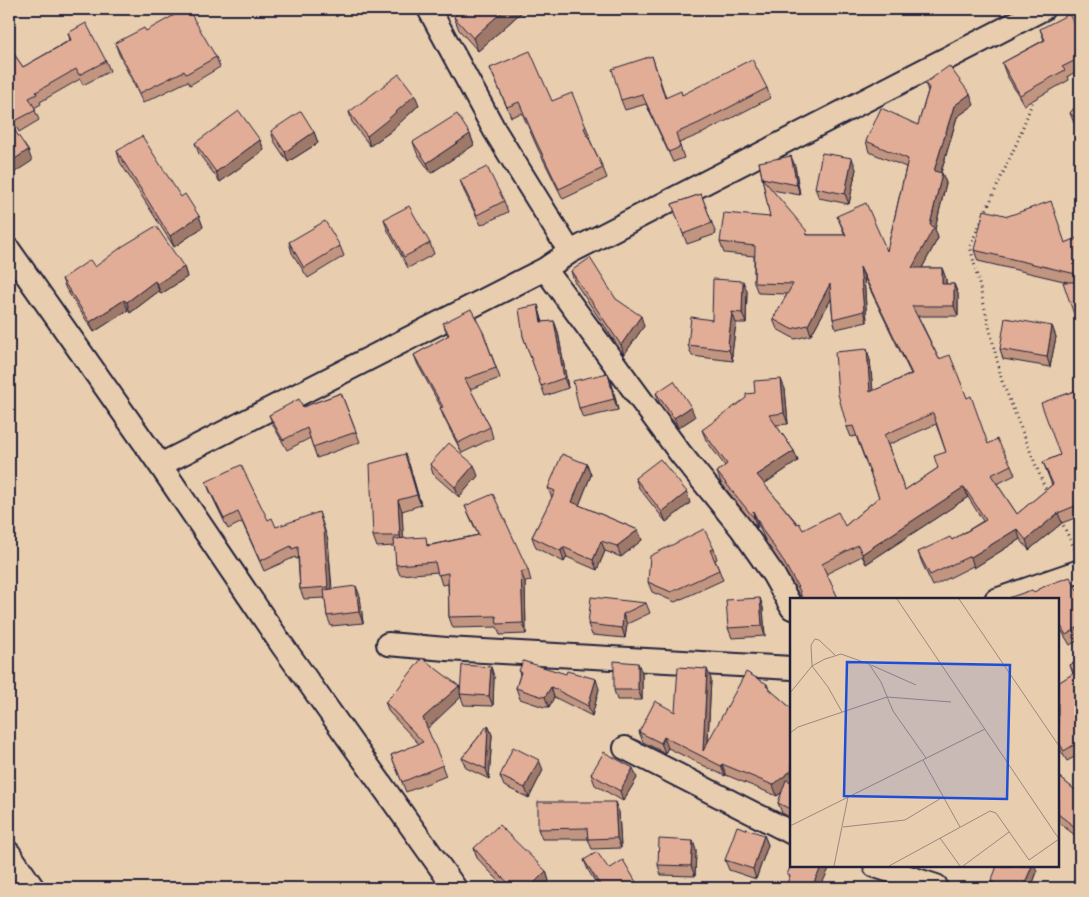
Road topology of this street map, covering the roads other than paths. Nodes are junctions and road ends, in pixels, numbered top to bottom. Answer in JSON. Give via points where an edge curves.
{"nodes":[{"id":1,"x":430,"y":9,"type":"edge"},
{"id":2,"x":1043,"y":9,"type":"edge"},
{"id":3,"x":9,"y":250,"type":"edge"},
{"id":4,"x":570,"y":252,"type":"junction"},
{"id":5,"x":545,"y":269,"type":"junction"},
{"id":6,"x":160,"y":465,"type":"junction"},
{"id":7,"x":1078,"y":561,"type":"edge"},
{"id":8,"x":1000,"y":598,"type":"edge"},
{"id":9,"x":790,"y":604,"type":"edge"},
{"id":10,"x":388,"y":644,"type":"dead end"},
{"id":11,"x":790,"y":668,"type":"edge"},
{"id":12,"x":625,"y":748,"type":"dead end"},
{"id":13,"x":790,"y":832,"type":"edge"},
{"id":14,"x":9,"y":853,"type":"edge"},
{"id":15,"x":878,"y":867,"type":"edge"},
{"id":16,"x":920,"y":867,"type":"edge"},
{"id":17,"x":940,"y":887,"type":"edge"},
{"id":18,"x":33,"y":888,"type":"edge"},
{"id":19,"x":454,"y":888,"type":"edge"}],
"edges":[{"from":1,"to":4,"type":"street","via":[[495,131]]},
{"from":2,"to":4,"type":"street"},
{"from":3,"to":6,"type":"street"},
{"from":4,"to":5,"type":"street"},
{"from":5,"to":6,"type":"street"},
{"from":5,"to":9,"type":"street","via":[[680,453],[741,528]]},
{"from":6,"to":19,"type":"street","via":[[282,645]]},
{"from":7,"to":8,"type":"street"},
{"from":10,"to":11,"type":"street"},
{"from":12,"to":13,"type":"street"},
{"from":14,"to":18,"type":"street"},
{"from":15,"to":17,"type":"street"},
{"from":16,"to":17,"type":"street"}]}
